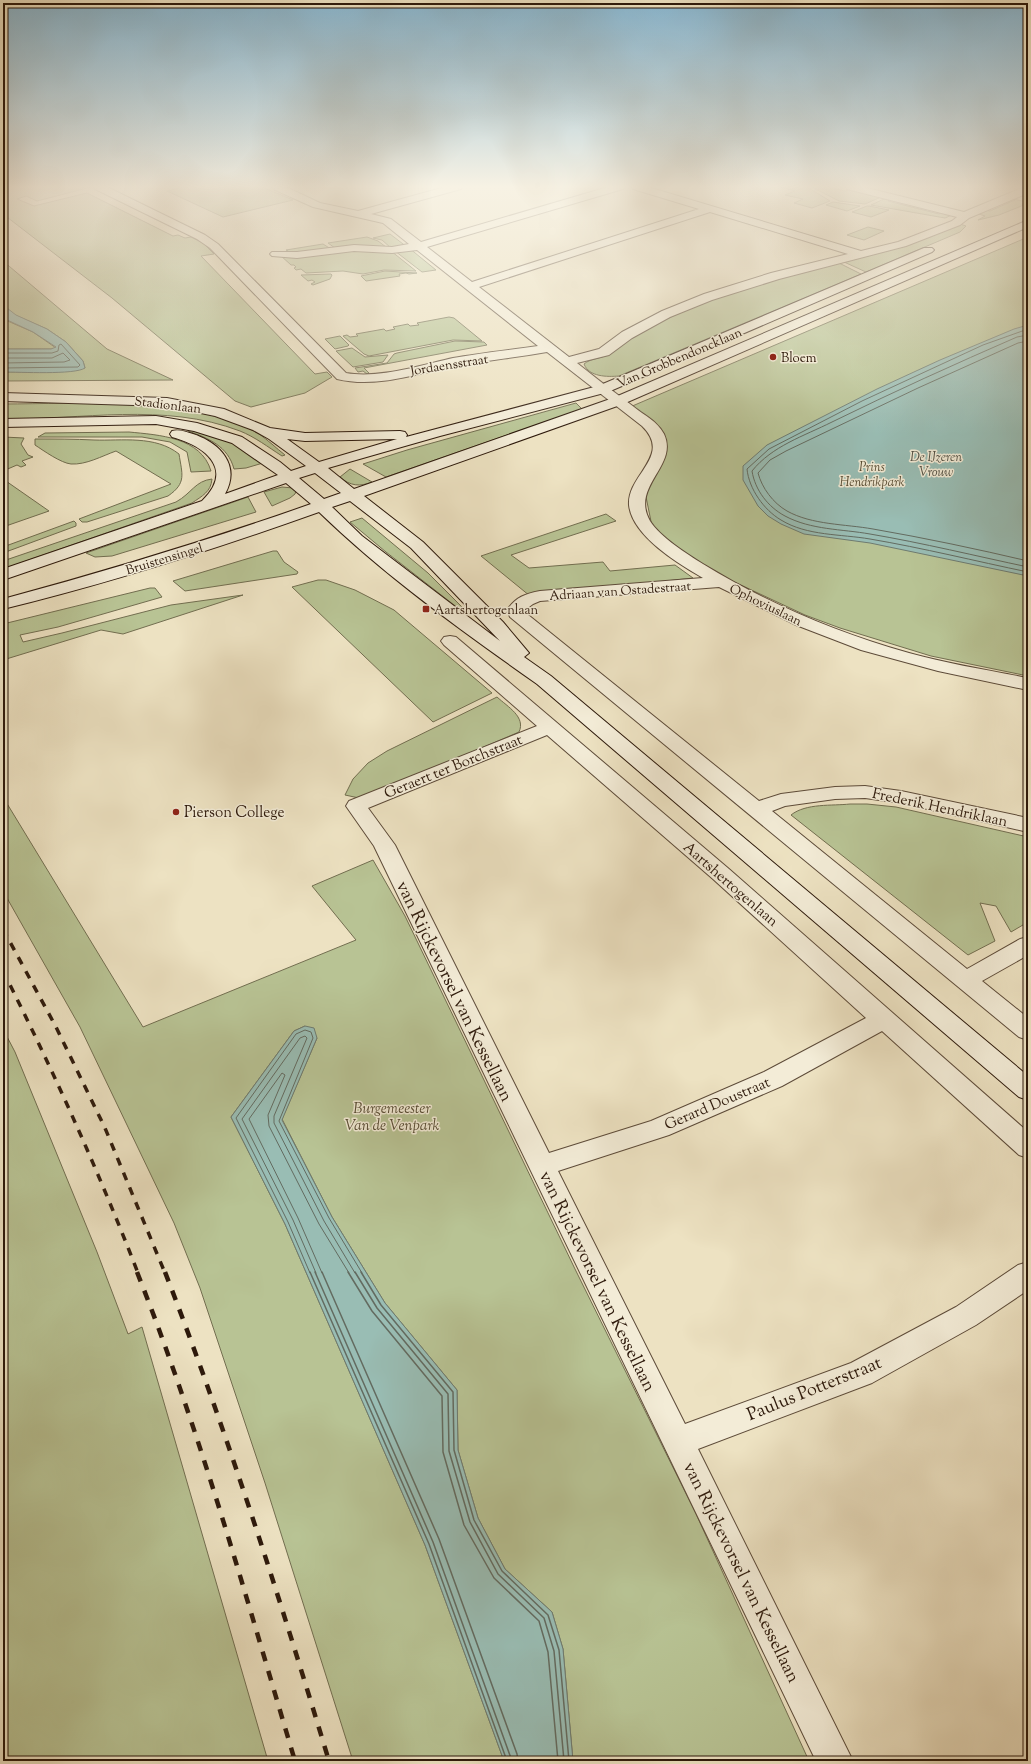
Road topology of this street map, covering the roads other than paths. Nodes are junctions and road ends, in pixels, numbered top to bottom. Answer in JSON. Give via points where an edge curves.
{"nodes":[{"id":1,"x":237,"y":269,"type":"edge"},
{"id":2,"x":449,"y":269,"type":"edge"},
{"id":3,"x":523,"y":269,"type":"edge"},
{"id":4,"x":799,"y":269,"type":"edge"},
{"id":5,"x":883,"y":269,"type":"edge"},
{"id":6,"x":921,"y":269,"type":"edge"},
{"id":7,"x":471,"y":286,"type":"junction"},
{"id":8,"x":549,"y":348,"type":"junction"},
{"id":9,"x":567,"y":362,"type":"junction"},
{"id":10,"x":603,"y":389,"type":"junction"},
{"id":11,"x":3,"y":397,"type":"edge"},
{"id":12,"x":618,"y":401,"type":"junction"},
{"id":13,"x":107,"y":421,"type":"junction"},
{"id":14,"x":3,"y":423,"type":"edge"},
{"id":15,"x":266,"y":431,"type":"junction"},
{"id":16,"x":435,"y":433,"type":"junction"},
{"id":17,"x":317,"y":467,"type":"junction"},
{"id":18,"x":288,"y":477,"type":"junction"},
{"id":19,"x":353,"y":495,"type":"junction"},
{"id":20,"x":207,"y":505,"type":"junction"},
{"id":21,"x":322,"y":506,"type":"junction"},
{"id":22,"x":3,"y":575,"type":"edge"},
{"id":23,"x":722,"y":582,"type":"junction"},
{"id":24,"x":3,"y":604,"type":"edge"},
{"id":25,"x":477,"y":632,"type":"junction"},
{"id":26,"x":544,"y":680,"type":"junction"},
{"id":27,"x":1028,"y":684,"type":"edge"},
{"id":28,"x":550,"y":727,"type":"junction"},
{"id":29,"x":356,"y":806,"type":"joint"},
{"id":30,"x":757,"y":810,"type":"junction"},
{"id":31,"x":1028,"y":825,"type":"edge"},
{"id":32,"x":1028,"y":945,"type":"edge"},
{"id":33,"x":965,"y":980,"type":"junction"},
{"id":34,"x":884,"y":1019,"type":"junction"},
{"id":35,"x":1028,"y":1031,"type":"edge"},
{"id":36,"x":1028,"y":1090,"type":"edge"},
{"id":37,"x":1028,"y":1148,"type":"edge"},
{"id":38,"x":542,"y":1166,"type":"junction"},
{"id":39,"x":1028,"y":1274,"type":"edge"},
{"id":40,"x":677,"y":1442,"type":"junction"},
{"id":41,"x":835,"y":1761,"type":"edge"}],
"edges":[{"from":1,"to":8,"type":"street","name":"Jordaensstraat","via":[[342,376],[348,379],[366,379]]},
{"from":2,"to":7,"type":"street"},
{"from":3,"to":7,"type":"street"},
{"from":4,"to":9,"type":"street","via":[[735,288],[666,314],[626,335],[604,352]]},
{"from":5,"to":10,"type":"street","name":"Van Grobbendoncklaan"},
{"from":6,"to":12,"type":"street","name":"Van Grobbendoncklaan"},
{"from":7,"to":8,"type":"street"},
{"from":8,"to":9,"type":"street"},
{"from":9,"to":10,"type":"street"},
{"from":10,"to":12,"type":"street"},
{"from":10,"to":16,"type":"street","name":"Van Grobbendoncklaan"},
{"from":11,"to":15,"type":"street","name":"Stadionlaan","via":[[167,402],[219,412]]},
{"from":12,"to":19,"type":"street","name":"Van Grobbendoncklaan"},
{"from":12,"to":23,"type":"street","name":"Ophoviuslaan","via":[[652,427],[659,438],[661,450],[641,483],[637,500],[641,518],[660,540],[688,562]]},
{"from":13,"to":14,"type":"street","name":"Stadionlaan"},
{"from":13,"to":18,"type":"street","name":"Stadionlaan","via":[[168,421],[217,432],[246,445]]},
{"from":13,"to":20,"type":"street","via":[[168,431],[192,438],[212,449],[219,459],[224,475],[222,488]]},
{"from":15,"to":16,"type":"street","via":[[305,437]]},
{"from":15,"to":17,"type":"street","name":"Stadionlaan"},
{"from":16,"to":17,"type":"street","name":"Van Grobbendoncklaan"},
{"from":17,"to":18,"type":"street"},
{"from":17,"to":19,"type":"street"},
{"from":18,"to":20,"type":"street"},
{"from":18,"to":21,"type":"street"},
{"from":19,"to":21,"type":"street","name":"Bruistensingel"},
{"from":19,"to":26,"type":"street","via":[[417,545],[497,626]]},
{"from":20,"to":22,"type":"street"},
{"from":21,"to":24,"type":"street","name":"Bruistensingel","via":[[255,530],[107,576]]},
{"from":21,"to":25,"type":"street","via":[[356,539]]},
{"from":23,"to":27,"type":"street","name":"Ophoviuslaan","via":[[790,617],[838,636],[935,665]]},
{"from":23,"to":30,"type":"street","name":"Adriaan van Ostadestraat","via":[[540,596],[528,599],[516,610],[519,617]]},
{"from":25,"to":26,"type":"street"},
{"from":25,"to":28,"type":"street","name":"Aartshertogenlaan","via":[[450,641]]},
{"from":26,"to":36,"type":"street"},
{"from":28,"to":29,"type":"street","name":"Geraert ter Borchstraat"},
{"from":28,"to":34,"type":"street","name":"Aartshertogenlaan"},
{"from":29,"to":38,"type":"street","name":"van Rijckevorsel van Kessellaan","via":[[384,845]]},
{"from":30,"to":31,"type":"street","name":"Frederik Hendriklaan","via":[[781,800],[865,792],[901,797]]},
{"from":30,"to":33,"type":"street"},
{"from":32,"to":33,"type":"street"},
{"from":33,"to":35,"type":"street"},
{"from":34,"to":37,"type":"street","name":"Aartshertogenlaan"},
{"from":34,"to":38,"type":"street","name":"Gerard Doustraat","via":[[773,1079],[674,1122]]},
{"from":38,"to":40,"type":"street","name":"van Rijckevorsel van Kessellaan"},
{"from":39,"to":40,"type":"street","name":"Paulus Potterstraat","via":[[966,1316],[861,1373]]},
{"from":40,"to":41,"type":"street","name":"van Rijckevorsel van Kessellaan"}]}
